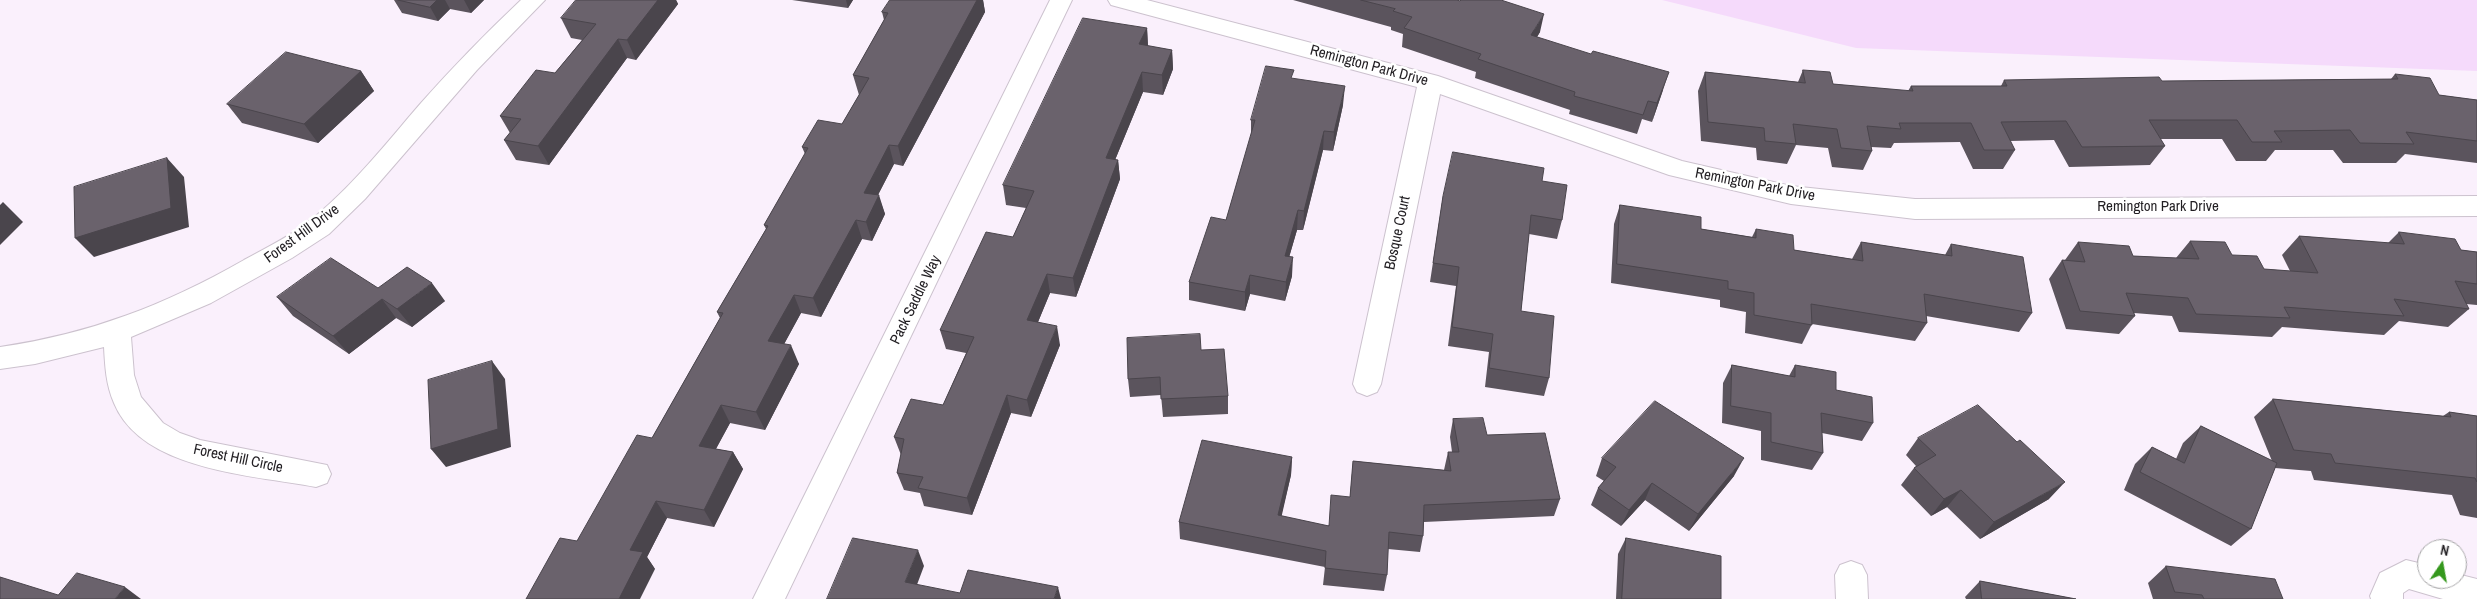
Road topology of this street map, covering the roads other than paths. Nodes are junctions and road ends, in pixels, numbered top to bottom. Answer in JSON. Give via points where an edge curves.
{"nodes":[{"id":1,"x":534,"y":0,"type":"edge"},
{"id":2,"x":1061,"y":0,"type":"edge"},
{"id":3,"x":1119,"y":0,"type":"edge"},
{"id":4,"x":1430,"y":82,"type":"junction"},
{"id":5,"x":2477,"y":206,"type":"edge"},
{"id":6,"x":117,"y":332,"type":"junction"},
{"id":7,"x":0,"y":358,"type":"edge"},
{"id":8,"x":1367,"y":384,"type":"dead end"},
{"id":9,"x":316,"y":474,"type":"dead end"},
{"id":10,"x":2477,"y":594,"type":"edge"},
{"id":11,"x":768,"y":599,"type":"edge"},
{"id":12,"x":2387,"y":599,"type":"edge"}],
"edges":[{"from":1,"to":6,"type":"street","name":"Forest Hill Drive","via":[[488,44],[335,214],[245,273],[146,322]]},
{"from":2,"to":11,"type":"street","name":"Pack Saddle Way"},
{"from":3,"to":4,"type":"street","name":"Remington Park Drive"},
{"from":4,"to":5,"type":"street","name":"Remington Park Drive","via":[[1678,169],[1790,195],[1915,209]]},
{"from":4,"to":8,"type":"street","name":"Bosque Court"},
{"from":6,"to":7,"type":"street","name":"Forest Hill Drive","via":[[32,355]]},
{"from":6,"to":9,"type":"street","name":"Forest Hill Circle","via":[[120,375],[128,402],[153,432],[169,442],[200,453]]},
{"from":10,"to":12,"type":"street","via":[[2406,574],[2391,583]]}]}
